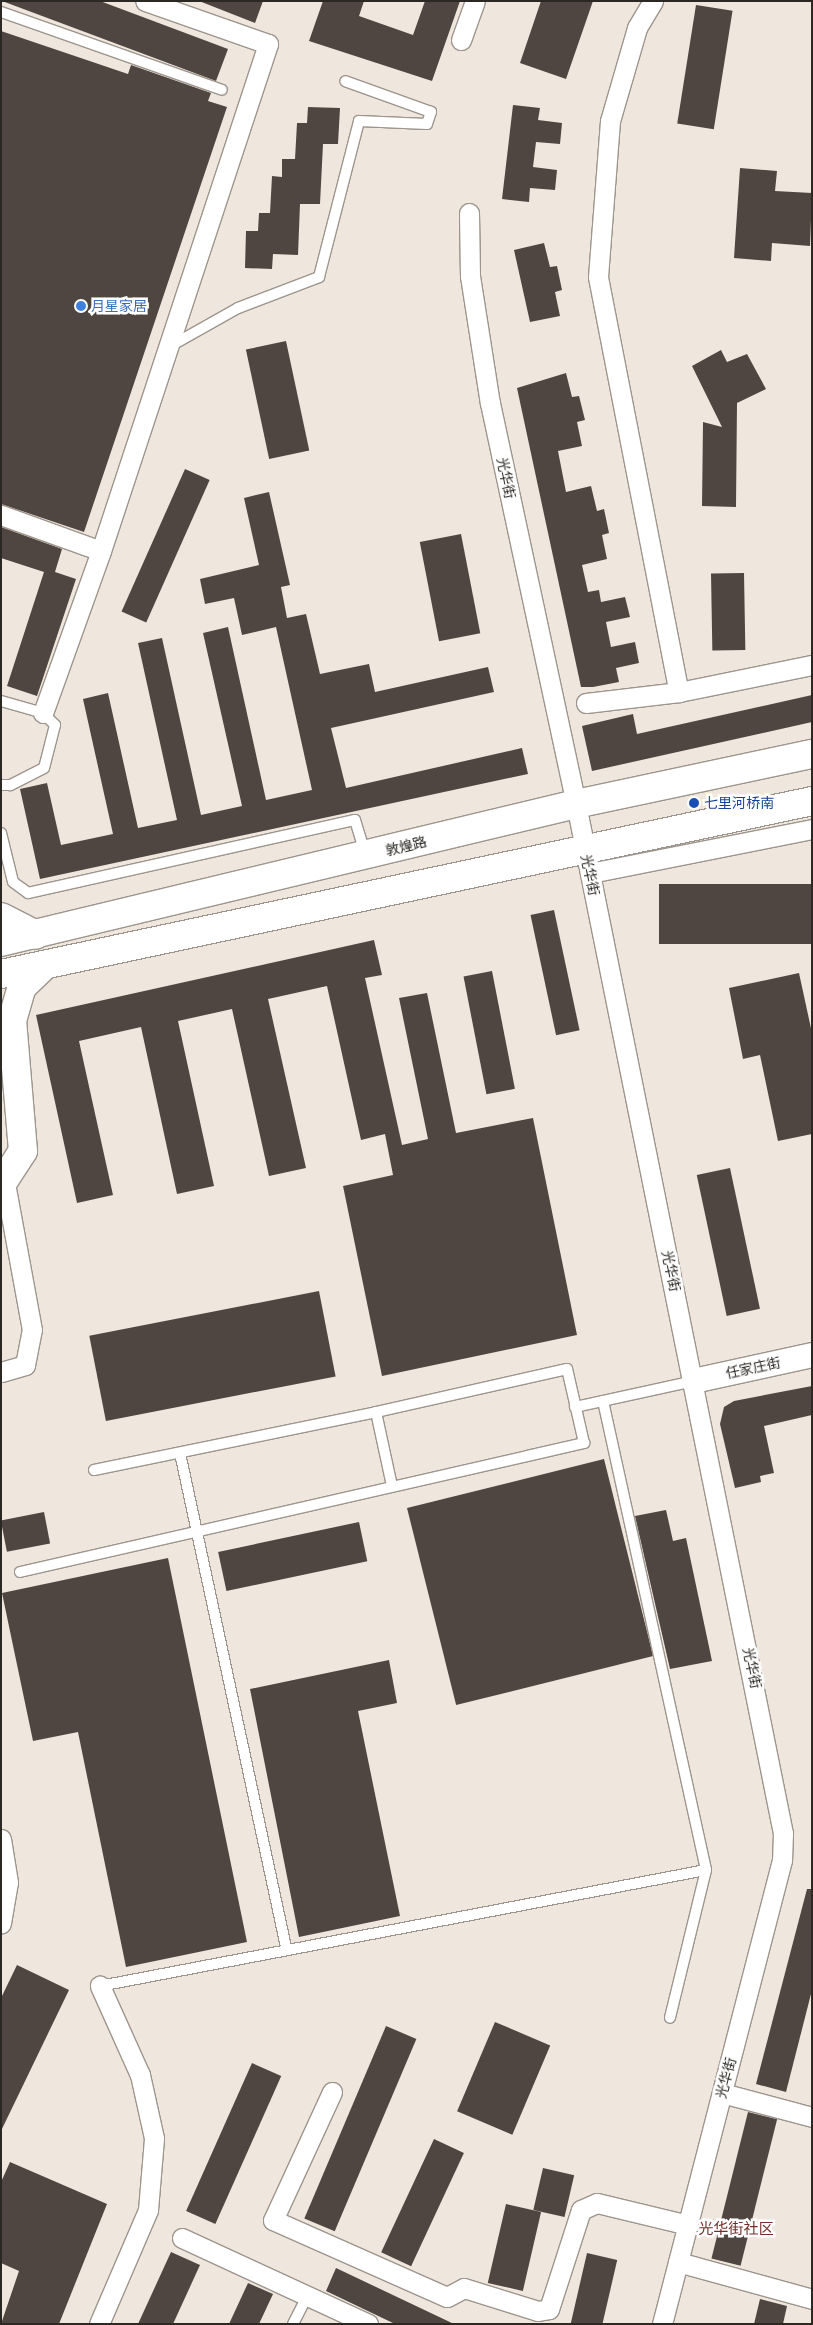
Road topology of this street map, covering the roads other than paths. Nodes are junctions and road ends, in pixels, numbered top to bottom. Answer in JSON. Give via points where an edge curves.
{"nodes":[{"id":1,"x":145,"y":1,"type":"edge"},
{"id":2,"x":475,"y":1,"type":"edge"},
{"id":3,"x":653,"y":1,"type":"edge"},
{"id":4,"x":1,"y":12,"type":"edge"},
{"id":5,"x":461,"y":40,"type":"dead end"},
{"id":6,"x":344,"y":81,"type":"dead end"},
{"id":7,"x":222,"y":90,"type":"dead end"},
{"id":8,"x":469,"y":213,"type":"dead end"},
{"id":9,"x":167,"y":348,"type":"junction"},
{"id":10,"x":1,"y":516,"type":"edge"},
{"id":11,"x":101,"y":551,"type":"junction"},
{"id":12,"x":812,"y":664,"type":"edge"},
{"id":13,"x":679,"y":692,"type":"junction"},
{"id":14,"x":1,"y":701,"type":"edge"},
{"id":15,"x":586,"y":703,"type":"dead end"},
{"id":16,"x":43,"y":713,"type":"junction"},
{"id":17,"x":812,"y":754,"type":"edge"},
{"id":18,"x":1,"y":785,"type":"edge"},
{"id":19,"x":812,"y":801,"type":"edge"},
{"id":20,"x":576,"y":804,"type":"junction"},
{"id":21,"x":812,"y":829,"type":"edge"},
{"id":22,"x":1,"y":833,"type":"edge"},
{"id":23,"x":366,"y":855,"type":"junction"},
{"id":24,"x":587,"y":861,"type":"junction"},
{"id":25,"x":1,"y":917,"type":"edge"},
{"id":26,"x":36,"y":935,"type":"junction"},
{"id":27,"x":1,"y":942,"type":"edge"},
{"id":28,"x":45,"y":965,"type":"junction"},
{"id":29,"x":1,"y":974,"type":"edge"},
{"id":30,"x":8,"y":1061,"type":"edge"},
{"id":31,"x":3,"y":1184,"type":"edge"},
{"id":32,"x":812,"y":1356,"type":"edge"},
{"id":33,"x":1,"y":1372,"type":"edge"},
{"id":34,"x":694,"y":1381,"type":"junction"},
{"id":35,"x":603,"y":1401,"type":"junction"},
{"id":36,"x":576,"y":1407,"type":"junction"},
{"id":37,"x":376,"y":1412,"type":"junction"},
{"id":38,"x":180,"y":1453,"type":"junction"},
{"id":39,"x":94,"y":1470,"type":"dead end"},
{"id":40,"x":392,"y":1486,"type":"junction"},
{"id":41,"x":197,"y":1531,"type":"junction"},
{"id":42,"x":20,"y":1572,"type":"dead end"},
{"id":43,"x":1,"y":1839,"type":"edge"},
{"id":44,"x":706,"y":1870,"type":"junction"},
{"id":45,"x":1,"y":1923,"type":"edge"},
{"id":46,"x":286,"y":1947,"type":"junction"},
{"id":47,"x":100,"y":1986,"type":"joint"},
{"id":48,"x":670,"y":2018,"type":"dead end"},
{"id":49,"x":332,"y":2092,"type":"dead end"},
{"id":50,"x":722,"y":2093,"type":"junction"},
{"id":51,"x":812,"y":2117,"type":"edge"},
{"id":52,"x":688,"y":2225,"type":"junction"},
{"id":53,"x":182,"y":2238,"type":"dead end"},
{"id":54,"x":678,"y":2262,"type":"junction"},
{"id":55,"x":306,"y":2296,"type":"junction"},
{"id":56,"x":812,"y":2299,"type":"edge"},
{"id":57,"x":99,"y":2324,"type":"edge"},
{"id":58,"x":293,"y":2324,"type":"edge"},
{"id":59,"x":368,"y":2324,"type":"edge"},
{"id":60,"x":662,"y":2324,"type":"edge"}],
"edges":[{"from":1,"to":9,"type":"street","via":[[268,44]]},
{"from":2,"to":5,"type":"street"},
{"from":3,"to":13,"type":"street","via":[[637,28],[610,121],[598,277]]},
{"from":4,"to":7,"type":"lane"},
{"from":6,"to":9,"type":"lane","via":[[431,112],[427,124],[359,121],[319,276],[238,308]]},
{"from":8,"to":20,"type":"street","name":"光华街","via":[[470,276],[490,403]]},
{"from":9,"to":11,"type":"street"},
{"from":10,"to":11,"type":"street"},
{"from":11,"to":16,"type":"street"},
{"from":12,"to":13,"type":"street"},
{"from":13,"to":15,"type":"street"},
{"from":14,"to":16,"type":"lane"},
{"from":16,"to":18,"type":"lane","via":[[55,725],[44,768],[10,786]]},
{"from":17,"to":20,"type":"main road","name":"敦煌路"},
{"from":19,"to":24,"type":"main road"},
{"from":20,"to":23,"type":"main road","name":"敦煌路"},
{"from":20,"to":24,"type":"street","name":"光华街"},
{"from":21,"to":24,"type":"street"},
{"from":22,"to":23,"type":"lane","via":[[13,882],[28,893],[40,894],[355,820]]},
{"from":23,"to":26,"type":"main road","name":"敦煌路"},
{"from":24,"to":28,"type":"main road"},
{"from":24,"to":34,"type":"street","name":"光华街"},
{"from":25,"to":26,"type":"main road"},
{"from":26,"to":27,"type":"main road","name":"敦煌路"},
{"from":28,"to":29,"type":"main road"},
{"from":28,"to":30,"type":"main road","via":[[22,987],[12,1020]]},
{"from":30,"to":31,"type":"main road","via":[[23,1151]]},
{"from":31,"to":33,"type":"street","via":[[32,1330],[25,1365]]},
{"from":32,"to":34,"type":"street","name":"任家庄街"},
{"from":34,"to":35,"type":"lane"},
{"from":34,"to":50,"type":"street","name":"光华街","via":[[783,1833],[782,1860]]},
{"from":35,"to":36,"type":"lane"},
{"from":35,"to":44,"type":"lane"},
{"from":36,"to":37,"type":"lane","via":[[567,1369]]},
{"from":36,"to":40,"type":"lane","via":[[584,1443]]},
{"from":37,"to":38,"type":"lane"},
{"from":37,"to":40,"type":"lane"},
{"from":38,"to":39,"type":"lane"},
{"from":38,"to":41,"type":"lane"},
{"from":40,"to":41,"type":"lane"},
{"from":41,"to":42,"type":"lane"},
{"from":41,"to":46,"type":"lane"},
{"from":43,"to":45,"type":"street","via":[[8,1882]]},
{"from":44,"to":46,"type":"lane"},
{"from":44,"to":48,"type":"lane"},
{"from":46,"to":47,"type":"lane"},
{"from":47,"to":57,"type":"street","via":[[140,2075],[154,2138],[148,2210]]},
{"from":49,"to":52,"type":"street","via":[[273,2220],[447,2297],[464,2288],[538,2311],[549,2309],[581,2210],[597,2203]]},
{"from":50,"to":51,"type":"street"},
{"from":50,"to":52,"type":"street","name":"光华街"},
{"from":52,"to":54,"type":"street","name":"光华街"},
{"from":53,"to":55,"type":"street"},
{"from":54,"to":56,"type":"street"},
{"from":54,"to":60,"type":"street","name":"光华街"},
{"from":55,"to":58,"type":"lane"},
{"from":55,"to":59,"type":"street"}]}
